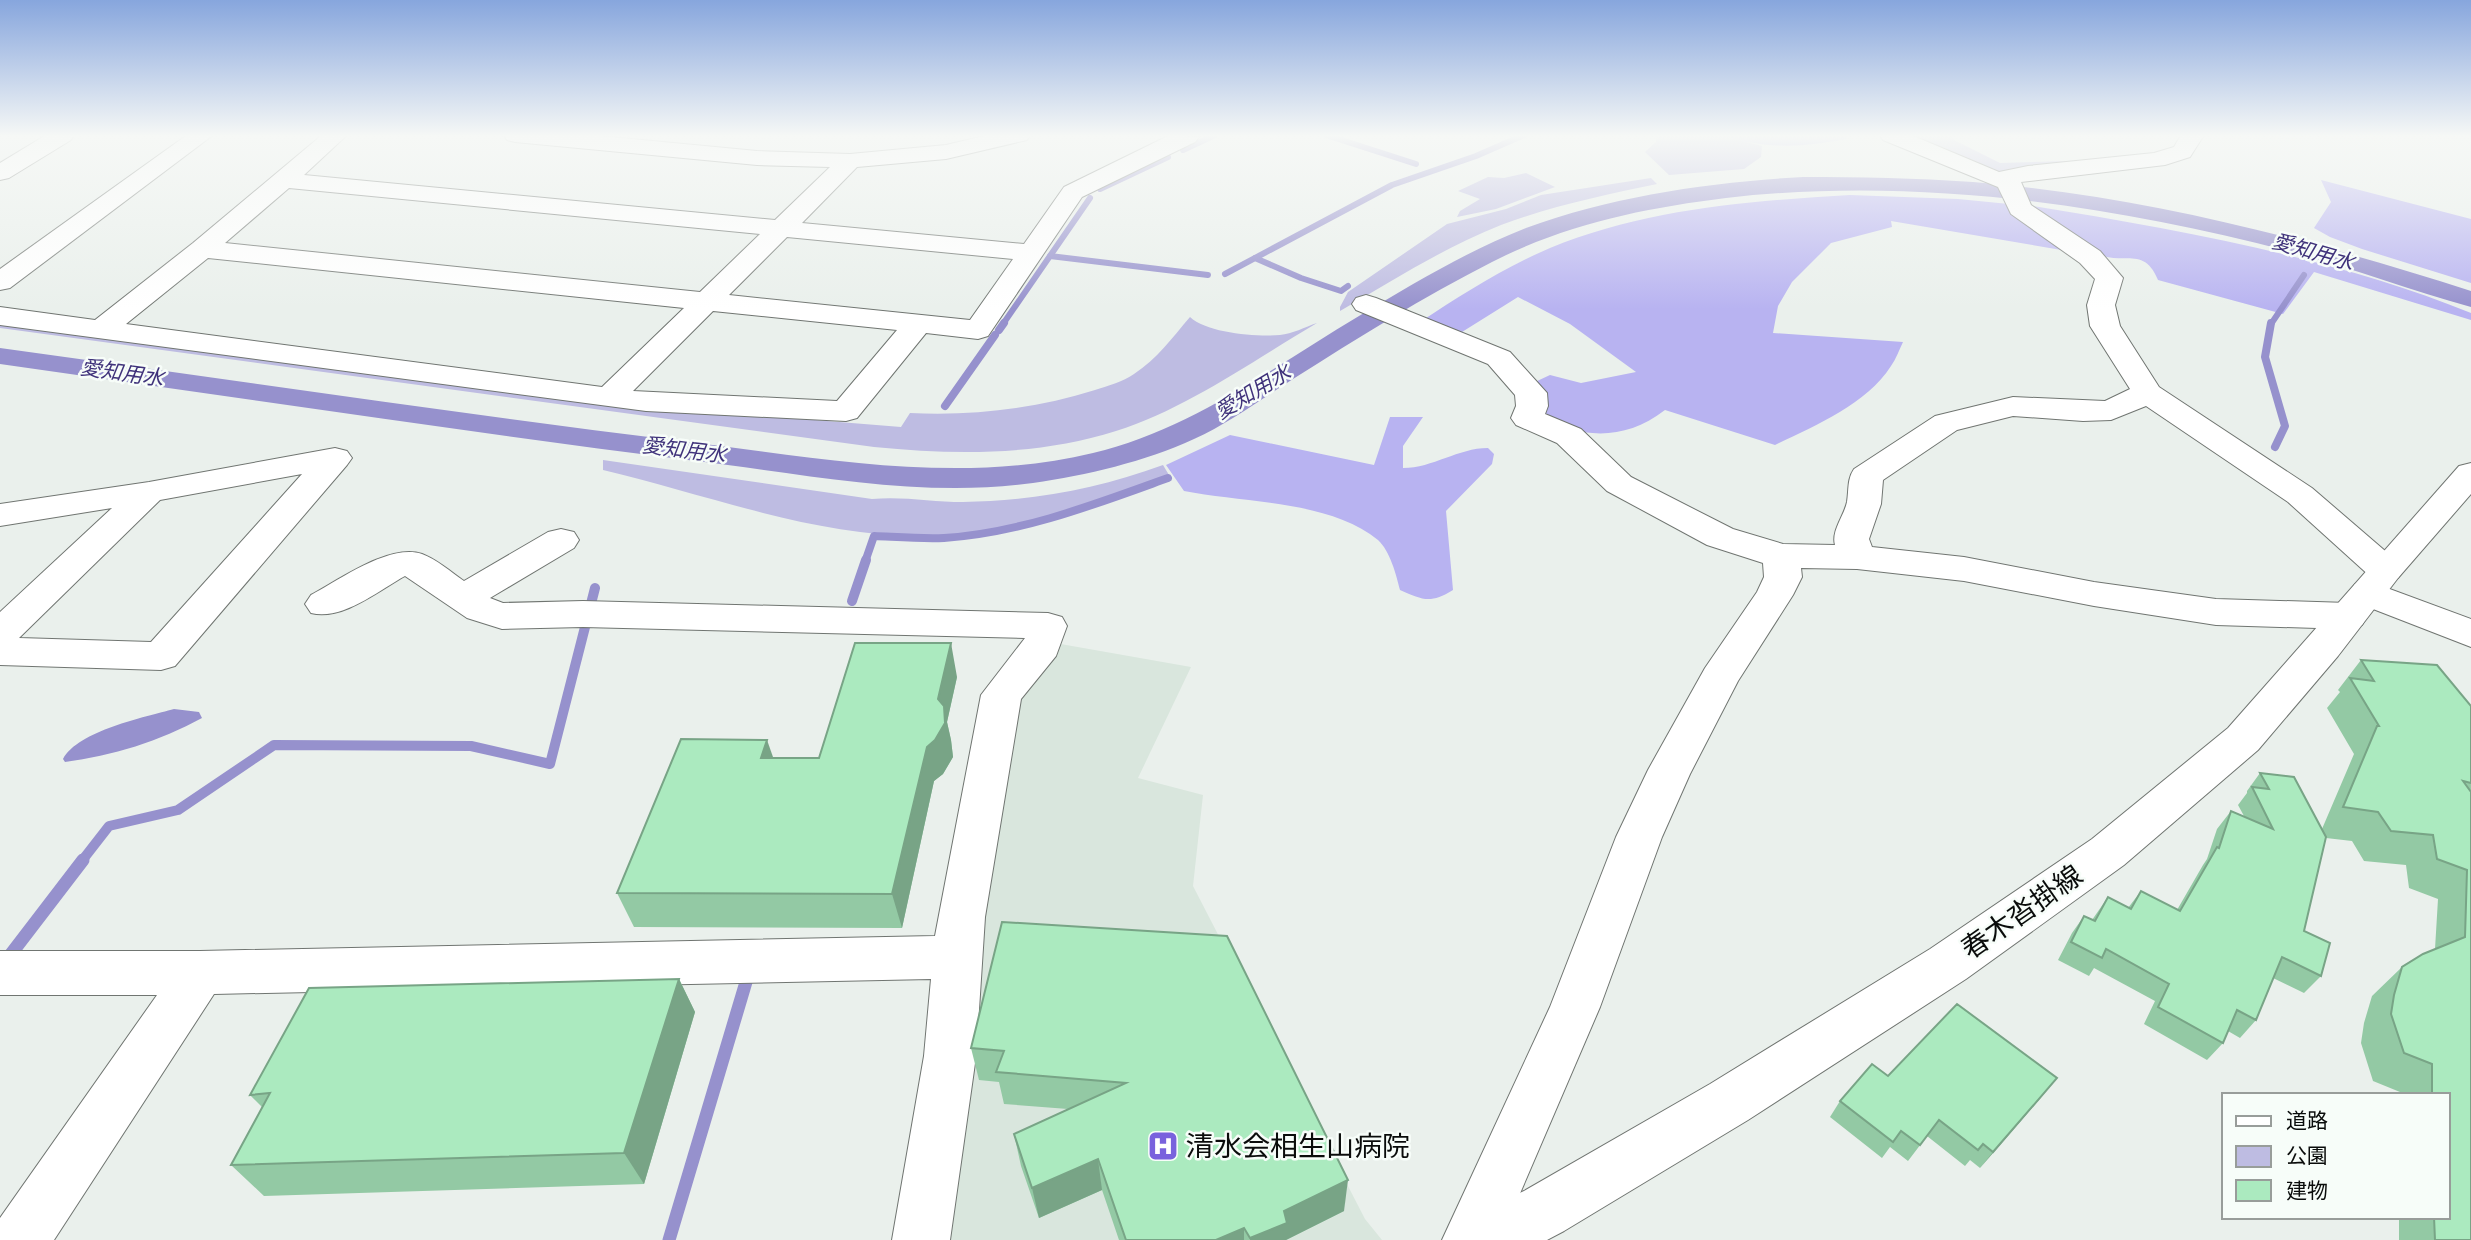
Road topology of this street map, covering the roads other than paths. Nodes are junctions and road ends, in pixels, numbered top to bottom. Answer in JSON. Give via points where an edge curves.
{"nodes":[{"id":1,"x":2012,"y":192,"type":"dead end"},
{"id":2,"x":122,"y":193,"type":"edge"},
{"id":3,"x":269,"y":193,"type":"edge"},
{"id":4,"x":417,"y":193,"type":"edge"},
{"id":5,"x":818,"y":193,"type":"edge"},
{"id":6,"x":1072,"y":193,"type":"edge"},
{"id":7,"x":782,"y":228,"type":"junction"},
{"id":8,"x":202,"y":249,"type":"junction"},
{"id":9,"x":1031,"y":253,"type":"junction"},
{"id":10,"x":0,"y":282,"type":"edge"},
{"id":11,"x":706,"y":303,"type":"junction"},
{"id":12,"x":1366,"y":304,"type":"dead end"},
{"id":13,"x":0,"y":316,"type":"edge"},
{"id":14,"x":918,"y":324,"type":"junction"},
{"id":15,"x":103,"y":328,"type":"junction"},
{"id":16,"x":2148,"y":393,"type":"junction"},
{"id":17,"x":610,"y":396,"type":"junction"},
{"id":18,"x":2471,"y":473,"type":"edge"},
{"id":19,"x":149,"y":492,"type":"junction"},
{"id":20,"x":0,"y":515,"type":"edge"},
{"id":21,"x":561,"y":540,"type":"dead end"},
{"id":22,"x":1781,"y":556,"type":"junction"},
{"id":23,"x":1857,"y":557,"type":"junction"},
{"id":24,"x":2367,"y":593,"type":"junction"},
{"id":25,"x":462,"y":598,"type":"junction"},
{"id":26,"x":324,"y":604,"type":"dead end"},
{"id":27,"x":0,"y":634,"type":"edge"},
{"id":28,"x":2471,"y":635,"type":"edge"},
{"id":29,"x":0,"y":651,"type":"edge"},
{"id":30,"x":957,"y":957,"type":"junction"},
{"id":31,"x":0,"y":973,"type":"edge"},
{"id":32,"x":200,"y":973,"type":"junction"},
{"id":33,"x":28,"y":1228,"type":"edge"},
{"id":34,"x":921,"y":1240,"type":"edge"},
{"id":35,"x":1471,"y":1240,"type":"edge"},
{"id":36,"x":1484,"y":1240,"type":"edge"}],
"edges":[{"from":1,"to":16,"type":"street","via":[[2020,209],[2090,257],[2109,278],[2101,304],[2105,326]]},
{"from":2,"to":10,"type":"street"},
{"from":3,"to":8,"type":"street"},
{"from":4,"to":7,"type":"street"},
{"from":5,"to":7,"type":"street"},
{"from":6,"to":9,"type":"street"},
{"from":7,"to":9,"type":"street"},
{"from":7,"to":11,"type":"street"},
{"from":8,"to":11,"type":"street"},
{"from":8,"to":15,"type":"street"},
{"from":9,"to":14,"type":"street","via":[[978,330]]},
{"from":11,"to":14,"type":"street"},
{"from":11,"to":17,"type":"street"},
{"from":12,"to":22,"type":"street","via":[[1499,358],[1531,393],[1527,418],[1569,436],[1619,484],[1720,537]]},
{"from":13,"to":15,"type":"street"},
{"from":14,"to":17,"type":"street","via":[[846,411],[646,402]]},
{"from":15,"to":17,"type":"street"},
{"from":16,"to":23,"type":"street","via":[[2111,410],[2013,406],[1946,423],[1866,475],[1864,504],[1852,539]]},
{"from":16,"to":24,"type":"street","via":[[2300,495]]},
{"from":18,"to":24,"type":"street","name":"春木沓掛線"},
{"from":19,"to":20,"type":"street"},
{"from":19,"to":27,"type":"street"},
{"from":19,"to":29,"type":"street","via":[[335,458],[161,656]]},
{"from":21,"to":25,"type":"street"},
{"from":22,"to":23,"type":"street"},
{"from":22,"to":35,"type":"street","via":[[1783,577],[1719,678],[1639,836],[1575,1007]]},
{"from":23,"to":24,"type":"street","via":[[1964,569],[2216,612]]},
{"from":24,"to":28,"type":"street"},
{"from":24,"to":36,"type":"street","name":"春木沓掛線","via":[[2243,739],[2108,852],[1948,964],[1729,1102],[1544,1212]]},
{"from":25,"to":26,"type":"street","via":[[411,563],[398,564]]},
{"from":25,"to":30,"type":"street","via":[[502,616],[1048,626],[1042,646],[1001,695]]},
{"from":30,"to":32,"type":"street"},
{"from":30,"to":34,"type":"street","via":[[950,1056]]},
{"from":31,"to":32,"type":"street"},
{"from":32,"to":33,"type":"street"}]}
